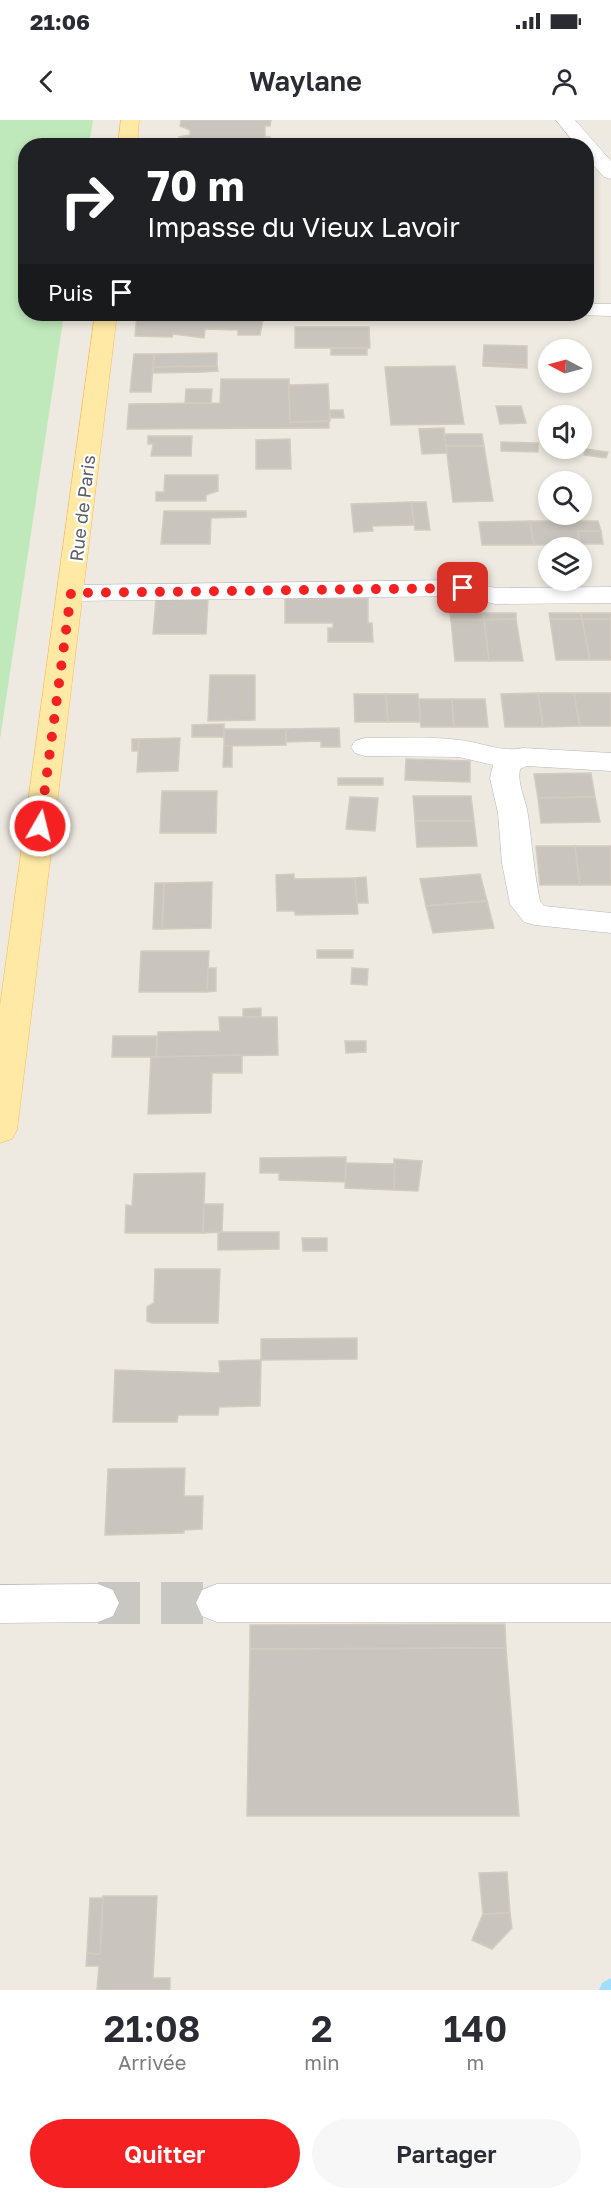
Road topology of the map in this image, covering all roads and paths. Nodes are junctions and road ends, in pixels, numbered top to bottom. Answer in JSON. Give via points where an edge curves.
{"nodes":[{"id":1,"x":130,"y":120,"type":"edge"},
{"id":2,"x":565,"y":120,"type":"edge"},
{"id":3,"x":128,"y":138,"type":"edge"},
{"id":4,"x":581,"y":138,"type":"edge"},
{"id":5,"x":594,"y":153,"type":"edge"},
{"id":6,"x":611,"y":173,"type":"edge"},
{"id":7,"x":594,"y":310,"type":"edge"},
{"id":8,"x":611,"y":310,"type":"edge"},
{"id":9,"x":105,"y":321,"type":"edge"},
{"id":10,"x":71,"y":593,"type":"junction"},
{"id":11,"x":611,"y":595,"type":"edge"},
{"id":12,"x":365,"y":747,"type":"dead end"},
{"id":13,"x":512,"y":762,"type":"junction"},
{"id":14,"x":611,"y":762,"type":"edge"},
{"id":15,"x":611,"y":923,"type":"edge"},
{"id":16,"x":0,"y":1130,"type":"edge"},
{"id":17,"x":98,"y":1603,"type":"tunnel mouth"},
{"id":18,"x":611,"y":1603,"type":"edge"},
{"id":19,"x":0,"y":1604,"type":"edge"},
{"id":20,"x":217,"y":1604,"type":"tunnel mouth"}],
"edges":[{"from":1,"to":3,"type":"main road"},
{"from":2,"to":4,"type":"street"},
{"from":5,"to":6,"type":"street"},
{"from":7,"to":8,"type":"street"},
{"from":9,"to":10,"type":"main road","name":"Rue de Paris"},
{"from":10,"to":11,"type":"street","via":[[463,588],[495,596]]},
{"from":10,"to":16,"type":"main road","name":"Rue de Paris"},
{"from":12,"to":13,"type":"street","via":[[471,749]]},
{"from":13,"to":14,"type":"street","via":[[523,757]]},
{"from":13,"to":15,"type":"street","via":[[507,764],[504,778],[513,813],[525,904],[535,915]]},
{"from":17,"to":19,"type":"street"},
{"from":18,"to":20,"type":"street"}]}
